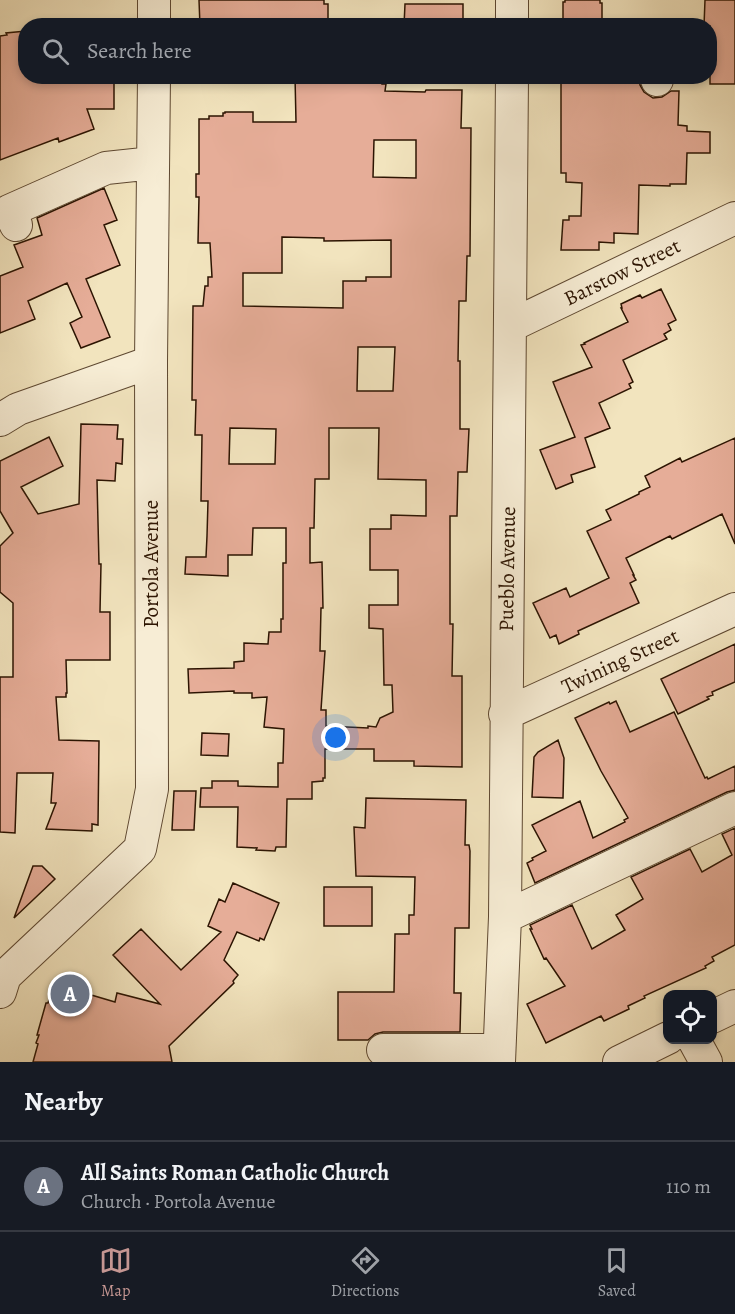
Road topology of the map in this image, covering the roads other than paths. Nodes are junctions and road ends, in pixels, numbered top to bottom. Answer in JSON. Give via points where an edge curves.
{"nodes":[{"id":1,"x":154,"y":0,"type":"edge"},
{"id":2,"x":512,"y":0,"type":"edge"},
{"id":3,"x":154,"y":18,"type":"edge"},
{"id":4,"x":512,"y":18,"type":"edge"},
{"id":5,"x":154,"y":84,"type":"edge"},
{"id":6,"x":512,"y":84,"type":"edge"},
{"id":7,"x":153,"y":163,"type":"junction"},
{"id":8,"x":735,"y":218,"type":"edge"},
{"id":9,"x":16,"y":225,"type":"dead end"},
{"id":10,"x":510,"y":326,"type":"junction"},
{"id":11,"x":151,"y":362,"type":"junction"},
{"id":12,"x":0,"y":420,"type":"edge"},
{"id":13,"x":735,"y":609,"type":"edge"},
{"id":14,"x":506,"y":714,"type":"junction"},
{"id":15,"x":735,"y":808,"type":"edge"},
{"id":16,"x":505,"y":917,"type":"junction"},
{"id":17,"x":0,"y":992,"type":"edge"},
{"id":18,"x":735,"y":1006,"type":"edge"},
{"id":19,"x":717,"y":1015,"type":"edge"},
{"id":20,"x":663,"y":1040,"type":"edge"},
{"id":21,"x":696,"y":1044,"type":"edge"},
{"id":22,"x":383,"y":1050,"type":"dead end"},
{"id":23,"x":499,"y":1056,"type":"edge"},
{"id":24,"x":619,"y":1062,"type":"edge"},
{"id":25,"x":706,"y":1062,"type":"edge"}],
"edges":[{"from":1,"to":3,"type":"street"},
{"from":2,"to":4,"type":"street"},
{"from":5,"to":7,"type":"street","name":"Portola Avenue"},
{"from":6,"to":10,"type":"street","name":"Pueblo Avenue"},
{"from":7,"to":9,"type":"street","via":[[106,168],[9,211]]},
{"from":7,"to":11,"type":"street","name":"Portola Avenue"},
{"from":8,"to":10,"type":"street","name":"Barstow Street"},
{"from":10,"to":14,"type":"street","name":"Pueblo Avenue"},
{"from":11,"to":12,"type":"street","via":[[18,409]]},
{"from":11,"to":17,"type":"street","name":"Portola Avenue","via":[[152,789],[140,849],[5,976]]},
{"from":13,"to":14,"type":"street","name":"Twining Street"},
{"from":14,"to":16,"type":"street","name":"Pueblo Avenue"},
{"from":15,"to":16,"type":"street"},
{"from":16,"to":23,"type":"street","name":"Pueblo Avenue"},
{"from":18,"to":19,"type":"street"},
{"from":20,"to":24,"type":"street"},
{"from":21,"to":25,"type":"street"},
{"from":22,"to":23,"type":"street"}]}
